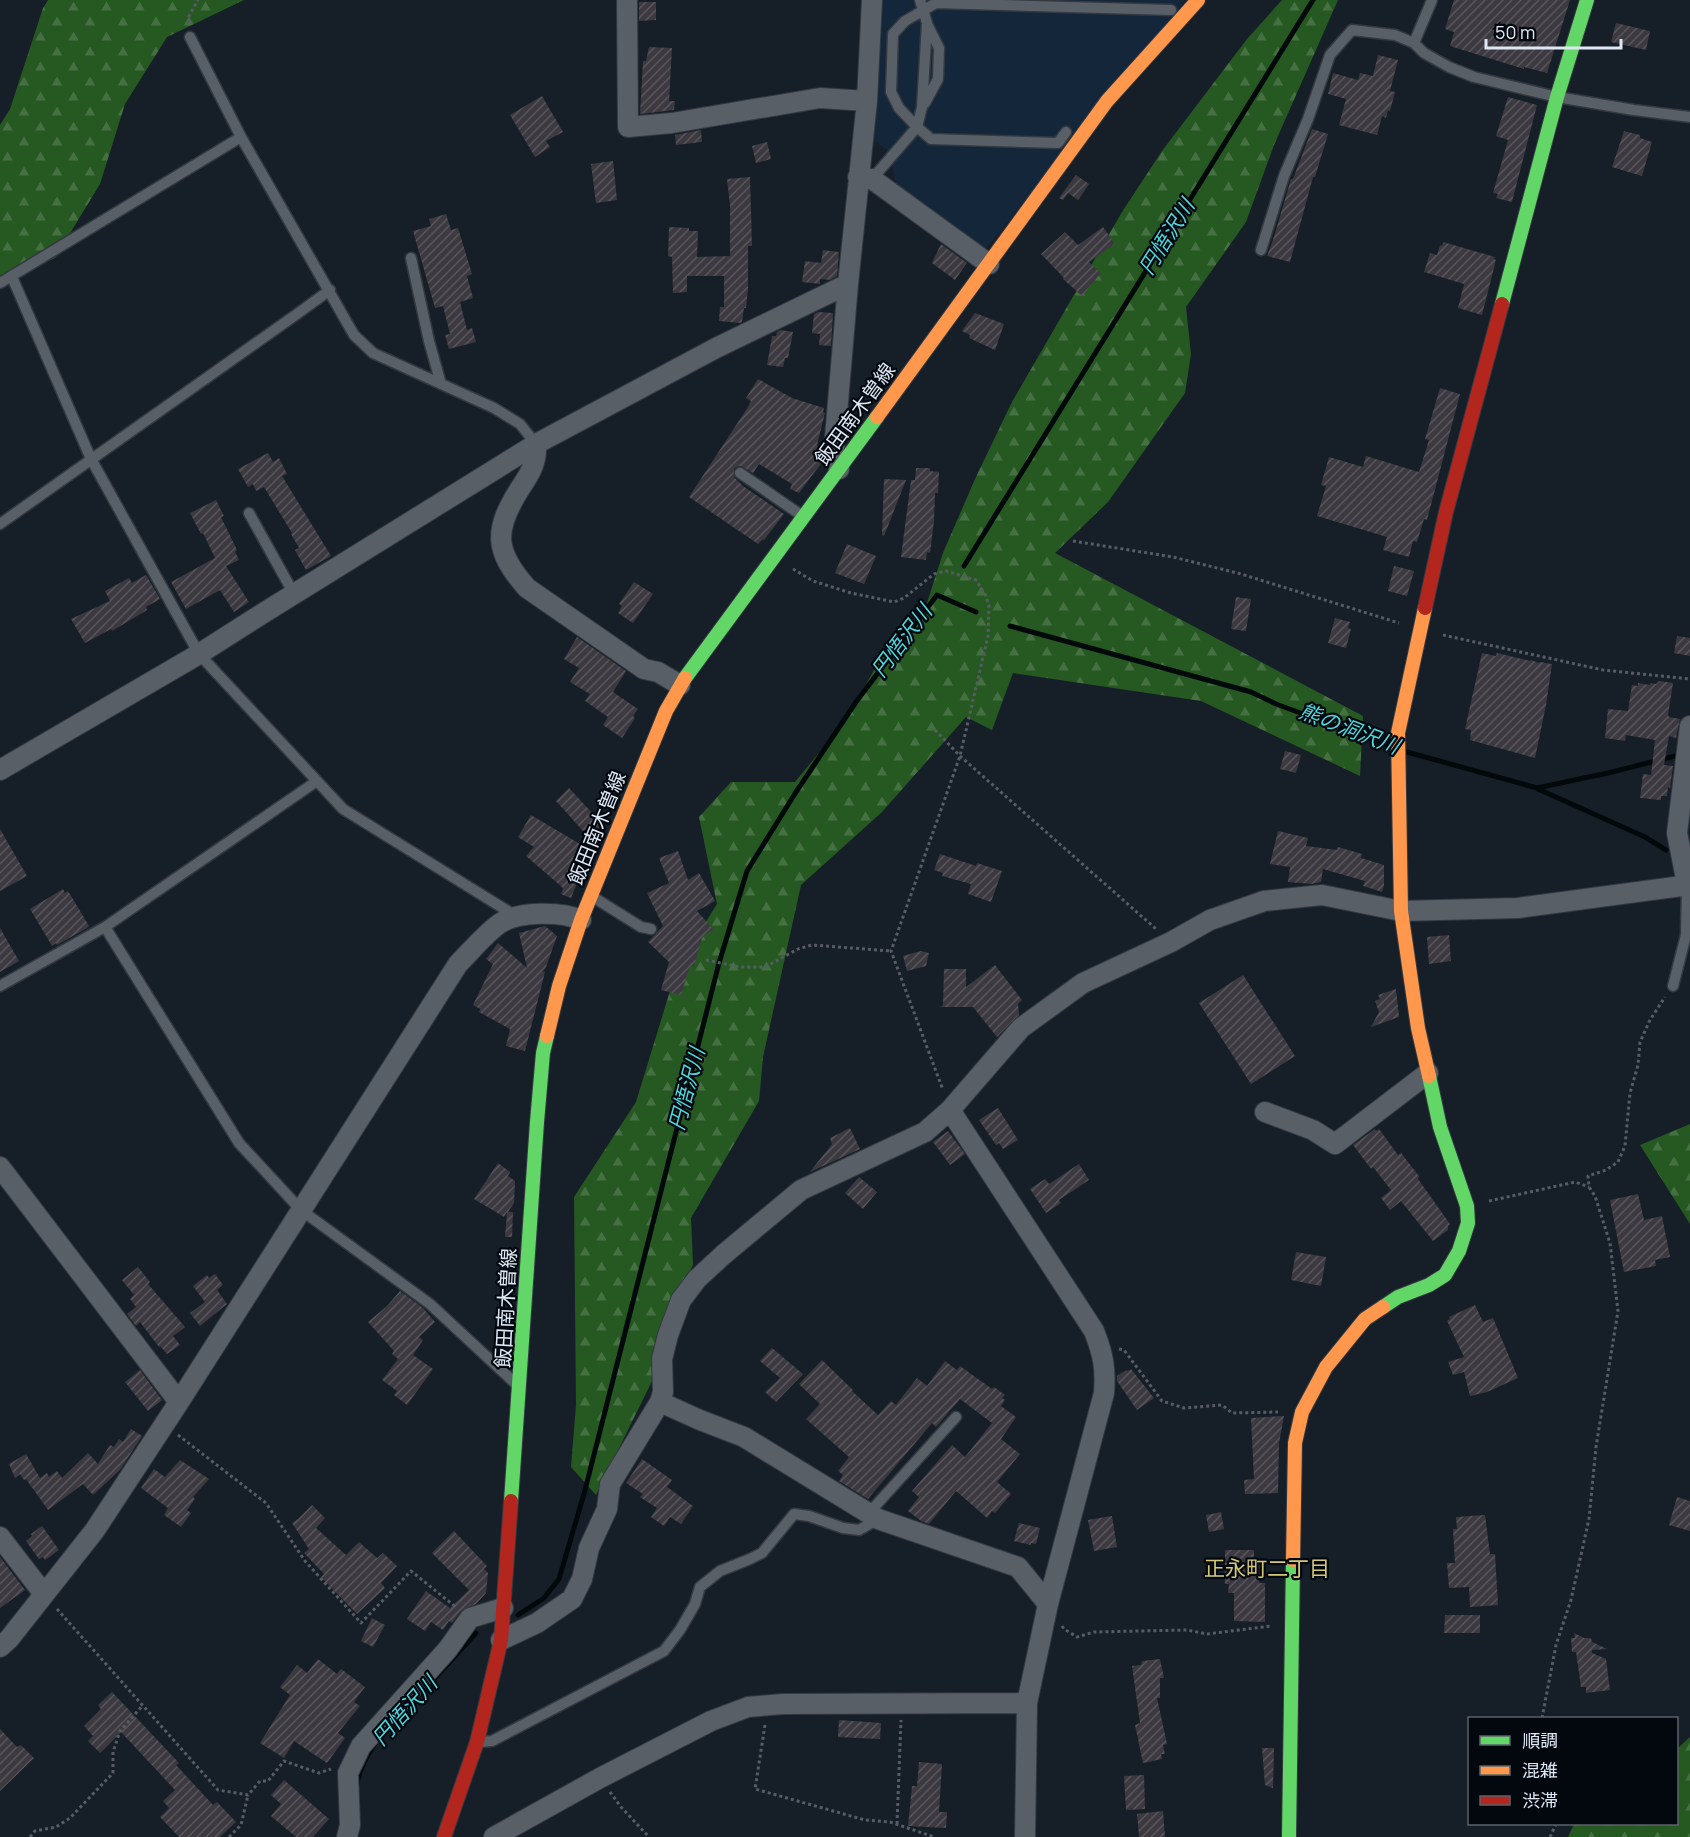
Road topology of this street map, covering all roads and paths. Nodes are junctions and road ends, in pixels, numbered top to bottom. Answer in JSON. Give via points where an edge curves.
{"nodes":[{"id":1,"x":198,"y":0,"type":"edge"},
{"id":2,"x":627,"y":0,"type":"edge"},
{"id":3,"x":872,"y":0,"type":"edge"},
{"id":4,"x":1179,"y":0,"type":"edge"},
{"id":5,"x":1198,"y":0,"type":"edge"},
{"id":6,"x":1432,"y":0,"type":"edge"},
{"id":7,"x":1587,"y":0,"type":"edge"},
{"id":8,"x":922,"y":5,"type":"edge"},
{"id":9,"x":190,"y":37,"type":"joint"},
{"id":10,"x":1414,"y":43,"type":"junction"},
{"id":11,"x":1557,"y":98,"type":"junction"},
{"id":12,"x":867,"y":101,"type":"junction"},
{"id":13,"x":1690,"y":117,"type":"edge"},
{"id":14,"x":1071,"y":126,"type":"dead end"},
{"id":15,"x":917,"y":128,"type":"junction"},
{"id":16,"x":242,"y":137,"type":"junction"},
{"id":17,"x":865,"y":178,"type":"junction"},
{"id":18,"x":1261,"y":250,"type":"dead end"},
{"id":19,"x":411,"y":258,"type":"dead end"},
{"id":20,"x":989,"y":264,"type":"junction"},
{"id":21,"x":12,"y":277,"type":"junction"},
{"id":22,"x":0,"y":283,"type":"edge"},
{"id":23,"x":848,"y":284,"type":"junction"},
{"id":24,"x":330,"y":290,"type":"junction"},
{"id":25,"x":441,"y":384,"type":"junction"},
{"id":26,"x":536,"y":444,"type":"junction"},
{"id":27,"x":91,"y":459,"type":"junction"},
{"id":28,"x":839,"y":469,"type":"junction"},
{"id":29,"x":740,"y":473,"type":"dead end"},
{"id":30,"x":249,"y":513,"type":"dead end"},
{"id":31,"x":804,"y":517,"type":"junction"},
{"id":32,"x":0,"y":524,"type":"edge"},
{"id":33,"x":1073,"y":541,"type":"dead end"},
{"id":34,"x":774,"y":558,"type":"junction"},
{"id":35,"x":294,"y":594,"type":"junction"},
{"id":36,"x":1420,"y":630,"type":"junction"},
{"id":37,"x":199,"y":654,"type":"junction"},
{"id":38,"x":1690,"y":679,"type":"edge"},
{"id":39,"x":680,"y":685,"type":"junction"},
{"id":40,"x":935,"y":730,"type":"dead end"},
{"id":41,"x":1689,"y":733,"type":"edge"},
{"id":42,"x":960,"y":756,"type":"junction"},
{"id":43,"x":0,"y":770,"type":"edge"},
{"id":44,"x":317,"y":781,"type":"junction"},
{"id":45,"x":1688,"y":884,"type":"edge"},
{"id":46,"x":591,"y":896,"type":"junction"},
{"id":47,"x":1401,"y":911,"type":"junction"},
{"id":48,"x":517,"y":917,"type":"junction"},
{"id":49,"x":581,"y":920,"type":"junction"},
{"id":50,"x":105,"y":927,"type":"junction"},
{"id":51,"x":651,"y":929,"type":"dead end"},
{"id":52,"x":1171,"y":942,"type":"junction"},
{"id":53,"x":891,"y":951,"type":"junction"},
{"id":54,"x":706,"y":960,"type":"dead end"},
{"id":55,"x":0,"y":986,"type":"edge"},
{"id":56,"x":1673,"y":986,"type":"joint"},
{"id":57,"x":1428,"y":1073,"type":"junction"},
{"id":58,"x":950,"y":1110,"type":"junction"},
{"id":59,"x":1265,"y":1112,"type":"dead end"},
{"id":60,"x":0,"y":1167,"type":"edge"},
{"id":61,"x":1589,"y":1187,"type":"junction"},
{"id":62,"x":1467,"y":1206,"type":"junction"},
{"id":63,"x":302,"y":1210,"type":"junction"},
{"id":64,"x":1100,"y":1345,"type":"junction"},
{"id":65,"x":520,"y":1388,"type":"junction"},
{"id":66,"x":179,"y":1402,"type":"junction"},
{"id":67,"x":660,"y":1402,"type":"junction"},
{"id":68,"x":1302,"y":1412,"type":"junction"},
{"id":69,"x":956,"y":1417,"type":"dead end"},
{"id":70,"x":164,"y":1425,"type":"junction"},
{"id":71,"x":873,"y":1516,"type":"junction"},
{"id":72,"x":0,"y":1537,"type":"edge"},
{"id":73,"x":44,"y":1594,"type":"junction"},
{"id":74,"x":1048,"y":1604,"type":"junction"},
{"id":75,"x":503,"y":1608,"type":"junction"},
{"id":76,"x":1293,"y":1613,"type":"junction"},
{"id":77,"x":470,"y":1618,"type":"junction"},
{"id":78,"x":501,"y":1640,"type":"junction"},
{"id":79,"x":0,"y":1647,"type":"edge"},
{"id":80,"x":901,"y":1703,"type":"junction"},
{"id":81,"x":1027,"y":1703,"type":"junction"},
{"id":82,"x":143,"y":1705,"type":"junction"},
{"id":83,"x":768,"y":1705,"type":"junction"},
{"id":84,"x":1542,"y":1717,"type":"edge"},
{"id":85,"x":477,"y":1742,"type":"junction"},
{"id":86,"x":333,"y":1768,"type":"dead end"},
{"id":87,"x":600,"y":1778,"type":"junction"},
{"id":88,"x":248,"y":1795,"type":"junction"},
{"id":89,"x":897,"y":1824,"type":"junction"},
{"id":90,"x":30,"y":1837,"type":"edge"},
{"id":91,"x":229,"y":1837,"type":"edge"},
{"id":92,"x":347,"y":1837,"type":"edge"},
{"id":93,"x":444,"y":1837,"type":"edge"},
{"id":94,"x":494,"y":1837,"type":"edge"},
{"id":95,"x":649,"y":1837,"type":"edge"},
{"id":96,"x":933,"y":1837,"type":"edge"},
{"id":97,"x":1026,"y":1837,"type":"edge"},
{"id":98,"x":1289,"y":1837,"type":"edge"}],
"edges":[{"from":1,"to":9,"type":"path","via":[[189,16]]},
{"from":2,"to":12,"type":"street","via":[[628,127],[820,98]]},
{"from":3,"to":12,"type":"street"},
{"from":4,"to":8,"type":"lane","via":[[1167,14]]},
{"from":5,"to":20,"type":"main road","name":"飯田南木曽線","via":[[1107,101]]},
{"from":6,"to":10,"type":"lane"},
{"from":7,"to":11,"type":"main road"},
{"from":8,"to":15,"type":"lane","via":[[939,48],[938,79],[922,107]]},
{"from":8,"to":15,"type":"lane","via":[[893,34],[891,92]]},
{"from":9,"to":16,"type":"lane"},
{"from":10,"to":11,"type":"lane","via":[[1424,53],[1474,77]]},
{"from":10,"to":18,"type":"lane","via":[[1395,35],[1352,30],[1330,55],[1284,176]]},
{"from":11,"to":13,"type":"lane"},
{"from":11,"to":36,"type":"main road","via":[[1446,512]]},
{"from":12,"to":17,"type":"street"},
{"from":14,"to":15,"type":"lane","via":[[1058,142],[931,139]]},
{"from":15,"to":17,"type":"lane"},
{"from":16,"to":21,"type":"lane"},
{"from":16,"to":24,"type":"lane"},
{"from":17,"to":20,"type":"street"},
{"from":17,"to":23,"type":"street"},
{"from":19,"to":25,"type":"lane"},
{"from":20,"to":28,"type":"main road","name":"飯田南木曽線"},
{"from":21,"to":22,"type":"lane"},
{"from":21,"to":27,"type":"lane"},
{"from":23,"to":26,"type":"street","via":[[716,348]]},
{"from":23,"to":28,"type":"street","via":[[834,449]]},
{"from":24,"to":25,"type":"lane","via":[[354,334],[373,353]]},
{"from":24,"to":27,"type":"lane"},
{"from":25,"to":26,"type":"lane","via":[[520,424]]},
{"from":26,"to":35,"type":"street"},
{"from":26,"to":39,"type":"street","via":[[533,470],[505,513],[501,528],[503,555],[512,571],[527,588],[644,669]]},
{"from":27,"to":32,"type":"lane"},
{"from":27,"to":37,"type":"lane"},
{"from":28,"to":31,"type":"main road","name":"飯田南木曽線"},
{"from":29,"to":31,"type":"lane"},
{"from":30,"to":35,"type":"lane"},
{"from":31,"to":34,"type":"main road","name":"飯田南木曽線"},
{"from":33,"to":36,"type":"path","via":[[1196,562]]},
{"from":34,"to":39,"type":"main road","name":"飯田南木曽線"},
{"from":34,"to":42,"type":"path","via":[[813,580],[894,602],[934,574],[946,571],[976,580],[989,606],[988,636]]},
{"from":35,"to":37,"type":"street"},
{"from":36,"to":38,"type":"path","via":[[1603,670]]},
{"from":36,"to":47,"type":"main road","via":[[1398,733]]},
{"from":37,"to":43,"type":"street"},
{"from":37,"to":44,"type":"lane"},
{"from":39,"to":46,"type":"main road","name":"飯田南木曽線"},
{"from":40,"to":42,"type":"path"},
{"from":41,"to":45,"type":"street","via":[[1677,833]]},
{"from":42,"to":52,"type":"path"},
{"from":42,"to":53,"type":"path"},
{"from":44,"to":48,"type":"lane","via":[[343,809]]},
{"from":44,"to":50,"type":"lane"},
{"from":45,"to":47,"type":"street","via":[[1518,908]]},
{"from":45,"to":56,"type":"lane","via":[[1686,935]]},
{"from":46,"to":49,"type":"main road","name":"飯田南木曽線"},
{"from":46,"to":51,"type":"lane","via":[[641,927]]},
{"from":47,"to":52,"type":"street","via":[[1322,895],[1264,901],[1210,920]]},
{"from":47,"to":57,"type":"main road"},
{"from":48,"to":49,"type":"street","via":[[544,913],[571,915]]},
{"from":48,"to":63,"type":"street","via":[[500,923],[458,964]]},
{"from":49,"to":65,"type":"main road","name":"飯田南木曽線","via":[[559,986],[543,1053]]},
{"from":50,"to":55,"type":"lane"},
{"from":50,"to":63,"type":"lane","via":[[239,1143]]},
{"from":52,"to":58,"type":"street","via":[[1083,983],[1021,1028]]},
{"from":53,"to":54,"type":"path","via":[[812,945],[765,967]]},
{"from":53,"to":58,"type":"path"},
{"from":56,"to":61,"type":"path","via":[[1640,1042],[1625,1146],[1618,1162],[1588,1176]]},
{"from":57,"to":59,"type":"street","via":[[1335,1144],[1312,1130]]},
{"from":57,"to":62,"type":"main road","via":[[1440,1127]]},
{"from":58,"to":64,"type":"street"},
{"from":58,"to":67,"type":"street","via":[[925,1132],[801,1190],[697,1280],[681,1300],[668,1335],[662,1359]]},
{"from":60,"to":66,"type":"street"},
{"from":61,"to":62,"type":"path","via":[[1575,1182]]},
{"from":61,"to":84,"type":"path","via":[[1610,1243],[1618,1311],[1596,1447],[1589,1519],[1571,1600],[1556,1645]]},
{"from":62,"to":68,"type":"main road","via":[[1468,1223],[1459,1251],[1445,1275],[1398,1296],[1365,1319],[1326,1367]]},
{"from":63,"to":65,"type":"lane","via":[[430,1304]]},
{"from":63,"to":66,"type":"street"},
{"from":64,"to":68,"type":"path","via":[[1124,1350],[1162,1401],[1184,1408],[1222,1405],[1232,1413]]},
{"from":64,"to":74,"type":"street","via":[[1106,1372],[1104,1393]]},
{"from":65,"to":75,"type":"main road","name":"飯田南木曽線"},
{"from":66,"to":70,"type":"street"},
{"from":67,"to":71,"type":"street","via":[[744,1437]]},
{"from":67,"to":78,"type":"street","via":[[610,1484],[607,1509],[572,1599],[537,1623]]},
{"from":68,"to":76,"type":"main road","via":[[1295,1443]]},
{"from":69,"to":71,"type":"lane"},
{"from":70,"to":73,"type":"street","via":[[95,1530]]},
{"from":70,"to":77,"type":"path","via":[[266,1503],[305,1561],[361,1623],[411,1571]]},
{"from":71,"to":74,"type":"street","via":[[1018,1567]]},
{"from":71,"to":85,"type":"lane","via":[[858,1530],[794,1514],[762,1552],[720,1571],[700,1587],[695,1604],[664,1651],[492,1741]]},
{"from":72,"to":73,"type":"street"},
{"from":73,"to":79,"type":"street"},
{"from":73,"to":82,"type":"path"},
{"from":74,"to":76,"type":"path","via":[[1064,1629],[1077,1637],[1094,1632],[1187,1629],[1207,1634],[1268,1628]]},
{"from":74,"to":81,"type":"street"},
{"from":75,"to":77,"type":"street"},
{"from":75,"to":78,"type":"main road","name":"飯田南木曽線"},
{"from":76,"to":98,"type":"main road"},
{"from":77,"to":92,"type":"street","via":[[448,1649],[362,1746],[348,1773]]},
{"from":78,"to":85,"type":"main road","name":"飯田南木曽線"},
{"from":80,"to":81,"type":"street"},
{"from":80,"to":83,"type":"street"},
{"from":80,"to":89,"type":"path"},
{"from":81,"to":97,"type":"street"},
{"from":82,"to":88,"type":"path","via":[[218,1790]]},
{"from":82,"to":90,"type":"path","via":[[120,1731],[113,1752],[113,1773],[70,1818],[56,1827],[35,1831]]},
{"from":83,"to":87,"type":"street","via":[[748,1707],[711,1721]]},
{"from":83,"to":89,"type":"path","via":[[755,1789],[865,1820]]},
{"from":85,"to":93,"type":"main road","name":"飯田南木曽線"},
{"from":86,"to":88,"type":"path","via":[[319,1773],[284,1761],[268,1781],[260,1781]]},
{"from":87,"to":94,"type":"street"},
{"from":87,"to":95,"type":"path"},
{"from":88,"to":91,"type":"path","via":[[241,1825]]},
{"from":89,"to":96,"type":"path"}]}
